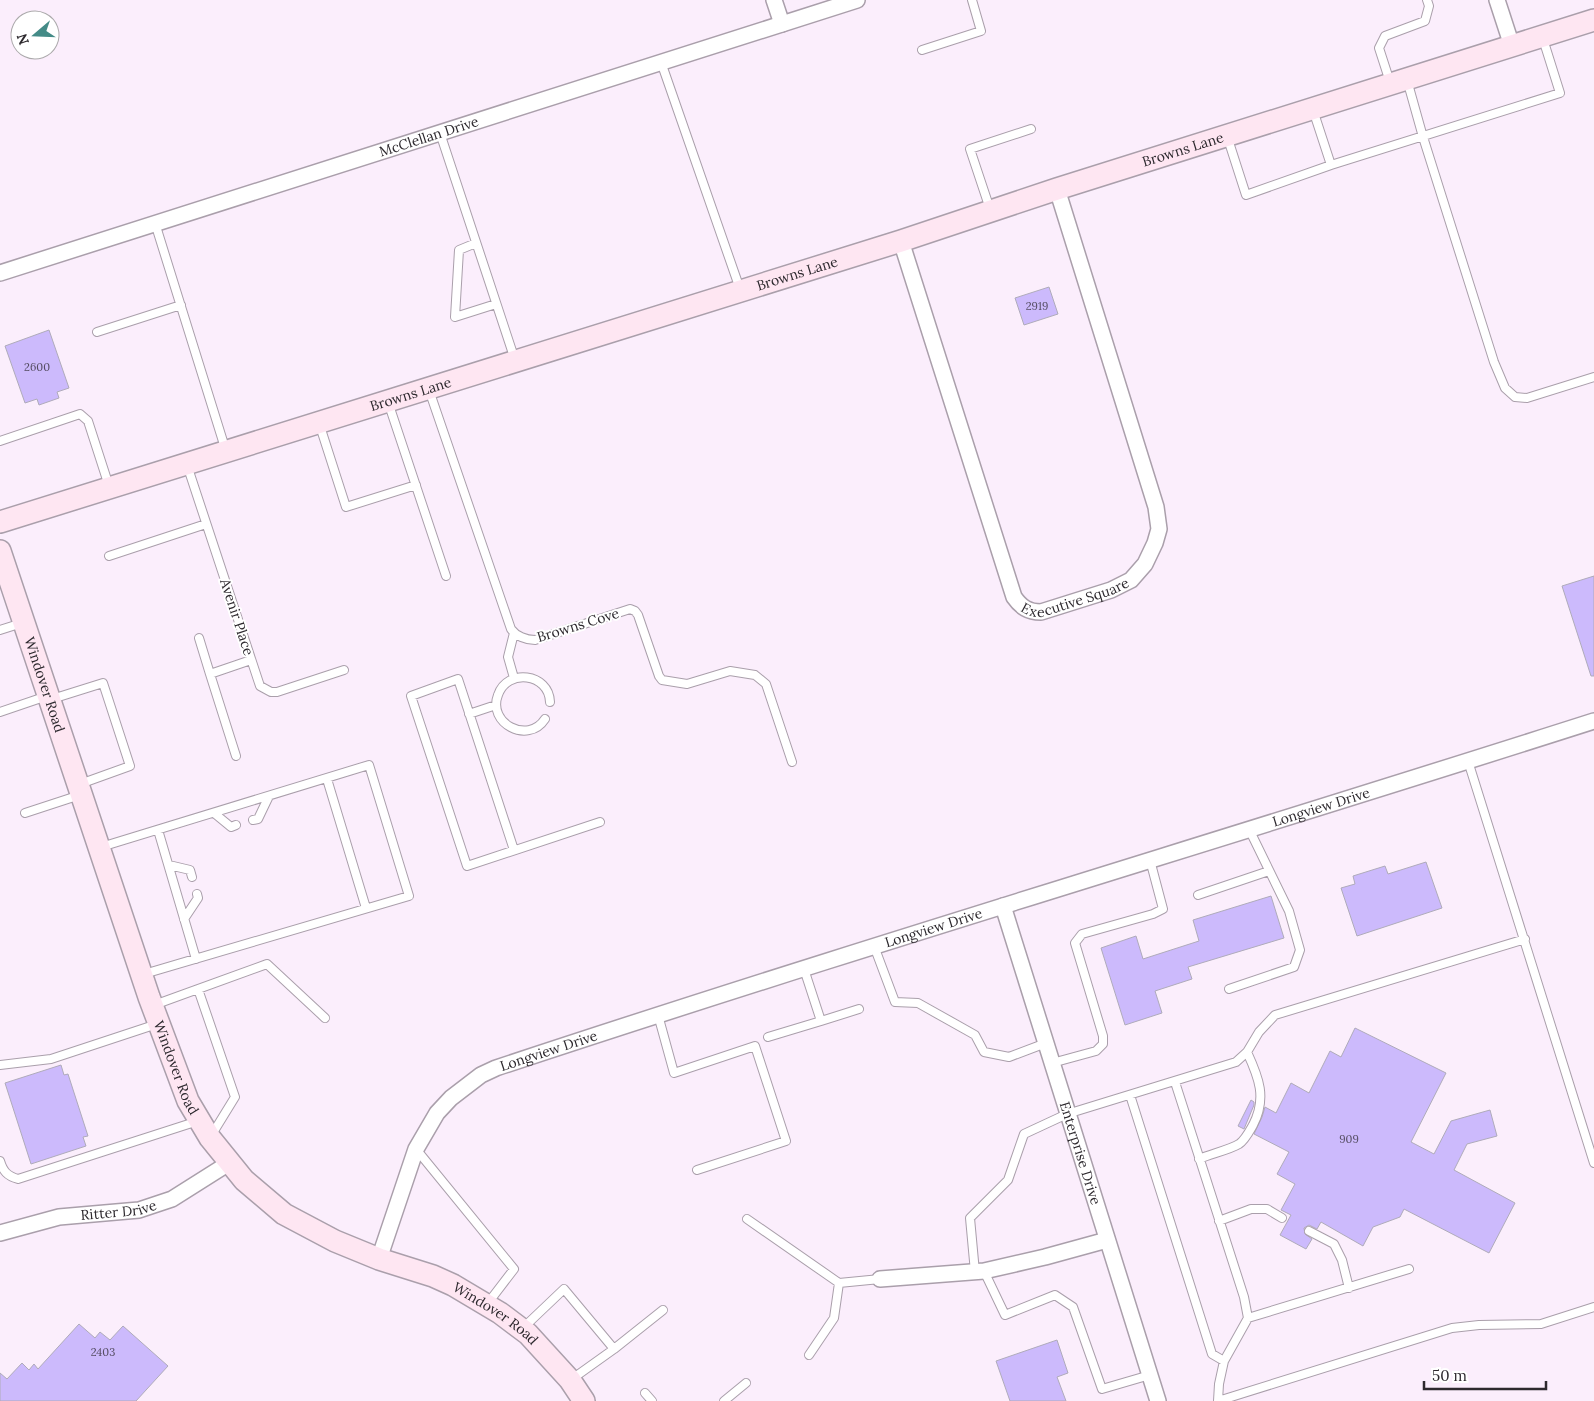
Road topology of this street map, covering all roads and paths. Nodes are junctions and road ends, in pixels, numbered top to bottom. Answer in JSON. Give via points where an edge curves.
{"nodes":[{"id":1,"x":774,"y":0,"type":"edge"},
{"id":2,"x":858,"y":0,"type":"edge"},
{"id":3,"x":972,"y":0,"type":"edge"},
{"id":4,"x":1427,"y":0,"type":"edge"},
{"id":5,"x":1497,"y":0,"type":"edge"},
{"id":6,"x":1594,"y":20,"type":"edge"},
{"id":7,"x":782,"y":24,"type":"junction"},
{"id":8,"x":1542,"y":37,"type":"junction"},
{"id":9,"x":1512,"y":46,"type":"junction"},
{"id":10,"x":922,"y":50,"type":"dead end"},
{"id":11,"x":661,"y":62,"type":"junction"},
{"id":12,"x":1399,"y":81,"type":"junction"},
{"id":13,"x":1313,"y":108,"type":"junction"},
{"id":14,"x":1032,"y":129,"type":"dead end"},
{"id":15,"x":440,"y":133,"type":"junction"},
{"id":16,"x":1226,"y":135,"type":"junction"},
{"id":17,"x":1423,"y":137,"type":"junction"},
{"id":18,"x":1331,"y":165,"type":"junction"},
{"id":19,"x":1057,"y":189,"type":"junction"},
{"id":20,"x":990,"y":211,"type":"junction"},
{"id":21,"x":155,"y":223,"type":"junction"},
{"id":22,"x":901,"y":241,"type":"junction"},
{"id":23,"x":476,"y":243,"type":"junction"},
{"id":24,"x":0,"y":273,"type":"edge"},
{"id":25,"x":740,"y":291,"type":"junction"},
{"id":26,"x":496,"y":304,"type":"junction"},
{"id":27,"x":181,"y":305,"type":"junction"},
{"id":28,"x":97,"y":332,"type":"dead end"},
{"id":29,"x":516,"y":362,"type":"junction"},
{"id":30,"x":1594,"y":376,"type":"edge"},
{"id":31,"x":429,"y":389,"type":"junction"},
{"id":32,"x":388,"y":402,"type":"junction"},
{"id":33,"x":319,"y":423,"type":"junction"},
{"id":34,"x":0,"y":441,"type":"edge"},
{"id":35,"x":226,"y":451,"type":"junction"},
{"id":36,"x":186,"y":464,"type":"junction"},
{"id":37,"x":416,"y":485,"type":"junction"},
{"id":38,"x":110,"y":488,"type":"junction"},
{"id":39,"x":0,"y":522,"type":"edge"},
{"id":40,"x":206,"y":524,"type":"junction"},
{"id":41,"x":0,"y":551,"type":"edge"},
{"id":42,"x":109,"y":556,"type":"dead end"},
{"id":43,"x":446,"y":576,"type":"dead end"},
{"id":44,"x":24,"y":622,"type":"junction"},
{"id":45,"x":0,"y":630,"type":"edge"},
{"id":46,"x":514,"y":633,"type":"junction"},
{"id":47,"x":199,"y":638,"type":"dead end"},
{"id":48,"x":251,"y":660,"type":"junction"},
{"id":49,"x":344,"y":670,"type":"dead end"},
{"id":50,"x":210,"y":674,"type":"junction"},
{"id":51,"x":514,"y":678,"type":"junction"},
{"id":52,"x":50,"y":697,"type":"junction"},
{"id":53,"x":550,"y":702,"type":"dead end"},
{"id":54,"x":496,"y":705,"type":"junction"},
{"id":55,"x":0,"y":712,"type":"edge"},
{"id":56,"x":469,"y":714,"type":"junction"},
{"id":57,"x":545,"y":719,"type":"dead end"},
{"id":58,"x":1594,"y":721,"type":"edge"},
{"id":59,"x":236,"y":756,"type":"dead end"},
{"id":60,"x":792,"y":762,"type":"dead end"},
{"id":61,"x":1468,"y":762,"type":"junction"},
{"id":62,"x":327,"y":778,"type":"junction"},
{"id":63,"x":80,"y":790,"type":"junction"},
{"id":64,"x":269,"y":796,"type":"junction"},
{"id":65,"x":25,"y":813,"type":"dead end"},
{"id":66,"x":214,"y":813,"type":"junction"},
{"id":67,"x":253,"y":820,"type":"dead end"},
{"id":68,"x":600,"y":822,"type":"dead end"},
{"id":69,"x":236,"y":825,"type":"dead end"},
{"id":70,"x":1249,"y":829,"type":"junction"},
{"id":71,"x":158,"y":830,"type":"junction"},
{"id":72,"x":99,"y":848,"type":"junction"},
{"id":73,"x":514,"y":850,"type":"junction"},
{"id":74,"x":1150,"y":860,"type":"junction"},
{"id":75,"x":168,"y":865,"type":"junction"},
{"id":76,"x":1269,"y":871,"type":"junction"},
{"id":77,"x":192,"y":877,"type":"dead end"},
{"id":78,"x":197,"y":894,"type":"dead end"},
{"id":79,"x":1198,"y":895,"type":"dead end"},
{"id":80,"x":1003,"y":906,"type":"junction"},
{"id":81,"x":366,"y":908,"type":"junction"},
{"id":82,"x":184,"y":919,"type":"junction"},
{"id":83,"x":1524,"y":939,"type":"junction"},
{"id":84,"x":874,"y":946,"type":"junction"},
{"id":85,"x":196,"y":959,"type":"junction"},
{"id":86,"x":804,"y":969,"type":"junction"},
{"id":87,"x":142,"y":975,"type":"junction"},
{"id":88,"x":1228,"y":988,"type":"dead end"},
{"id":89,"x":198,"y":989,"type":"junction"},
{"id":90,"x":859,"y":1009,"type":"dead end"},
{"id":91,"x":156,"y":1014,"type":"junction"},
{"id":92,"x":658,"y":1015,"type":"junction"},
{"id":93,"x":325,"y":1018,"type":"dead end"},
{"id":94,"x":822,"y":1021,"type":"junction"},
{"id":95,"x":768,"y":1037,"type":"dead end"},
{"id":96,"x":1046,"y":1043,"type":"junction"},
{"id":97,"x":1247,"y":1052,"type":"junction"},
{"id":98,"x":1052,"y":1063,"type":"junction"},
{"id":99,"x":0,"y":1065,"type":"edge"},
{"id":100,"x":1175,"y":1082,"type":"junction"},
{"id":101,"x":1130,"y":1095,"type":"junction"},
{"id":102,"x":1067,"y":1114,"type":"junction"},
{"id":103,"x":198,"y":1120,"type":"junction"},
{"id":104,"x":210,"y":1138,"type":"junction"},
{"id":105,"x":416,"y":1150,"type":"junction"},
{"id":106,"x":1199,"y":1158,"type":"junction"},
{"id":107,"x":0,"y":1161,"type":"edge"},
{"id":108,"x":229,"y":1163,"type":"junction"},
{"id":109,"x":1594,"y":1163,"type":"edge"},
{"id":110,"x":697,"y":1170,"type":"dead end"},
{"id":111,"x":1282,"y":1218,"type":"dead end"},
{"id":112,"x":747,"y":1219,"type":"dead end"},
{"id":113,"x":1219,"y":1221,"type":"junction"},
{"id":114,"x":1309,"y":1231,"type":"dead end"},
{"id":115,"x":0,"y":1233,"type":"edge"},
{"id":116,"x":1107,"y":1240,"type":"junction"},
{"id":117,"x":379,"y":1259,"type":"junction"},
{"id":118,"x":1409,"y":1269,"type":"dead end"},
{"id":119,"x":979,"y":1271,"type":"junction"},
{"id":120,"x":880,"y":1280,"type":"joint"},
{"id":121,"x":839,"y":1283,"type":"junction"},
{"id":122,"x":1349,"y":1288,"type":"junction"},
{"id":123,"x":486,"y":1305,"type":"junction"},
{"id":124,"x":1594,"y":1306,"type":"edge"},
{"id":125,"x":663,"y":1310,"type":"dead end"},
{"id":126,"x":1248,"y":1318,"type":"junction"},
{"id":127,"x":521,"y":1330,"type":"junction"},
{"id":128,"x":614,"y":1349,"type":"junction"},
{"id":129,"x":809,"y":1355,"type":"dead end"},
{"id":130,"x":1224,"y":1361,"type":"junction"},
{"id":131,"x":1150,"y":1374,"type":"junction"},
{"id":132,"x":570,"y":1380,"type":"junction"},
{"id":133,"x":746,"y":1383,"type":"dead end"},
{"id":134,"x":645,"y":1392,"type":"dead end"},
{"id":135,"x":584,"y":1401,"type":"edge"},
{"id":136,"x":652,"y":1401,"type":"edge"},
{"id":137,"x":724,"y":1401,"type":"edge"},
{"id":138,"x":1158,"y":1401,"type":"edge"},
{"id":139,"x":1218,"y":1401,"type":"edge"}],
"edges":[{"from":1,"to":7,"type":"street"},
{"from":2,"to":7,"type":"street","name":"McClellan Drive"},
{"from":3,"to":10,"type":"lane","via":[[981,31]]},
{"from":4,"to":12,"type":"lane","via":[[1429,6],[1425,20],[1385,36],[1379,48]]},
{"from":5,"to":9,"type":"street"},
{"from":6,"to":8,"type":"street","name":"Browns Lane"},
{"from":7,"to":11,"type":"street","name":"McClellan Drive"},
{"from":8,"to":9,"type":"street","name":"Browns Lane"},
{"from":8,"to":17,"type":"lane","via":[[1560,93]]},
{"from":9,"to":12,"type":"street","name":"Browns Lane"},
{"from":11,"to":15,"type":"street","name":"McClellan Drive"},
{"from":11,"to":25,"type":"lane"},
{"from":12,"to":13,"type":"street","name":"Browns Lane"},
{"from":12,"to":17,"type":"lane"},
{"from":13,"to":16,"type":"street","name":"Browns Lane"},
{"from":13,"to":18,"type":"lane"},
{"from":14,"to":20,"type":"lane","via":[[970,149]]},
{"from":15,"to":21,"type":"street","name":"McClellan Drive"},
{"from":15,"to":23,"type":"lane"},
{"from":16,"to":18,"type":"lane","via":[[1246,195]]},
{"from":16,"to":19,"type":"street","name":"Browns Lane"},
{"from":17,"to":18,"type":"lane"},
{"from":17,"to":30,"type":"lane","via":[[1505,388],[1515,396],[1527,398]]},
{"from":19,"to":20,"type":"street","name":"Browns Lane"},
{"from":19,"to":22,"type":"street","name":"Executive Square","via":[[1156,506],[1158,529],[1148,560],[1131,580],[1079,601],[1036,612],[1025,609],[1014,597]]},
{"from":20,"to":22,"type":"street","name":"Browns Lane"},
{"from":21,"to":24,"type":"street","name":"McClellan Drive"},
{"from":21,"to":27,"type":"lane"},
{"from":22,"to":25,"type":"street","name":"Browns Lane"},
{"from":23,"to":26,"type":"lane"},
{"from":23,"to":26,"type":"lane","via":[[459,250],[455,317]]},
{"from":25,"to":29,"type":"street","name":"Browns Lane"},
{"from":26,"to":29,"type":"lane"},
{"from":27,"to":28,"type":"lane"},
{"from":27,"to":35,"type":"lane"},
{"from":29,"to":31,"type":"street","name":"Browns Lane"},
{"from":31,"to":32,"type":"street","name":"Browns Lane"},
{"from":31,"to":46,"type":"lane"},
{"from":32,"to":33,"type":"street","name":"Browns Lane"},
{"from":32,"to":37,"type":"lane"},
{"from":33,"to":35,"type":"street","name":"Browns Lane"},
{"from":33,"to":37,"type":"lane","via":[[346,507]]},
{"from":34,"to":38,"type":"lane","via":[[80,414],[88,422]]},
{"from":35,"to":36,"type":"street","name":"Browns Lane"},
{"from":36,"to":38,"type":"street","name":"Browns Lane"},
{"from":36,"to":40,"type":"lane","name":"Avenir Place"},
{"from":37,"to":43,"type":"lane"},
{"from":38,"to":39,"type":"street","name":"Browns Lane"},
{"from":40,"to":42,"type":"lane"},
{"from":40,"to":48,"type":"lane","name":"Avenir Place"},
{"from":41,"to":44,"type":"street","name":"Windover Road"},
{"from":44,"to":45,"type":"lane"},
{"from":44,"to":52,"type":"street","name":"Windover Road"},
{"from":46,"to":51,"type":"lane","via":[[508,657]]},
{"from":46,"to":60,"type":"lane","name":"Browns Cove","via":[[535,640],[630,609],[635,611],[662,680],[688,684],[730,671],[754,675],[766,684]]},
{"from":47,"to":50,"type":"lane"},
{"from":48,"to":49,"type":"lane","name":"Avenir Place","via":[[260,686],[271,692]]},
{"from":48,"to":50,"type":"lane"},
{"from":50,"to":59,"type":"lane"},
{"from":51,"to":53,"type":"lane","via":[[523,676],[540,682]]},
{"from":51,"to":54,"type":"lane","via":[[500,688]]},
{"from":52,"to":55,"type":"lane"},
{"from":52,"to":63,"type":"street","name":"Windover Road"},
{"from":52,"to":63,"type":"lane","via":[[103,683],[130,766]]},
{"from":54,"to":56,"type":"lane"},
{"from":54,"to":57,"type":"lane","via":[[502,721],[517,730],[535,728]]},
{"from":56,"to":73,"type":"lane"},
{"from":56,"to":73,"type":"lane","via":[[458,679],[411,696],[467,866]]},
{"from":58,"to":61,"type":"street","name":"Longview Drive"},
{"from":61,"to":70,"type":"street","name":"Longview Drive"},
{"from":61,"to":83,"type":"lane"},
{"from":62,"to":64,"type":"lane"},
{"from":62,"to":81,"type":"lane"},
{"from":62,"to":81,"type":"lane","via":[[369,765],[398,858],[409,896]]},
{"from":63,"to":65,"type":"lane"},
{"from":63,"to":72,"type":"street","name":"Windover Road"},
{"from":64,"to":66,"type":"lane"},
{"from":64,"to":67,"type":"lane","via":[[258,819]]},
{"from":66,"to":69,"type":"lane","via":[[231,827]]},
{"from":66,"to":71,"type":"lane"},
{"from":68,"to":73,"type":"lane"},
{"from":70,"to":74,"type":"street","name":"Longview Drive"},
{"from":70,"to":76,"type":"lane"},
{"from":71,"to":72,"type":"lane"},
{"from":71,"to":75,"type":"lane"},
{"from":72,"to":87,"type":"street","name":"Windover Road"},
{"from":74,"to":80,"type":"street","name":"Longview Drive"},
{"from":74,"to":98,"type":"lane","via":[[1163,909],[1082,934],[1075,943],[1103,1044],[1096,1051]]},
{"from":75,"to":77,"type":"lane","via":[[190,870]]},
{"from":75,"to":82,"type":"lane"},
{"from":76,"to":79,"type":"lane"},
{"from":76,"to":88,"type":"lane","via":[[1289,911],[1300,950],[1294,967]]},
{"from":78,"to":82,"type":"lane","via":[[198,898]]},
{"from":80,"to":84,"type":"street","name":"Longview Drive"},
{"from":80,"to":96,"type":"street","name":"Enterprise Drive"},
{"from":81,"to":85,"type":"lane"},
{"from":82,"to":85,"type":"lane"},
{"from":83,"to":97,"type":"lane","via":[[1274,1015]]},
{"from":83,"to":109,"type":"lane"},
{"from":84,"to":86,"type":"street","name":"Longview Drive"},
{"from":84,"to":96,"type":"lane","via":[[895,1002],[918,1003],[967,1030],[975,1035],[984,1052],[1009,1056]]},
{"from":85,"to":87,"type":"lane"},
{"from":86,"to":92,"type":"street","name":"Longview Drive"},
{"from":86,"to":94,"type":"lane"},
{"from":87,"to":91,"type":"street","name":"Windover Road"},
{"from":89,"to":91,"type":"lane"},
{"from":89,"to":93,"type":"lane","via":[[267,964]]},
{"from":89,"to":104,"type":"lane","via":[[235,1097]]},
{"from":90,"to":94,"type":"lane"},
{"from":91,"to":99,"type":"lane","via":[[51,1059]]},
{"from":91,"to":103,"type":"street","name":"Windover Road"},
{"from":92,"to":105,"type":"street","name":"Longview Drive","via":[[481,1075],[437,1114]]},
{"from":92,"to":110,"type":"lane","via":[[674,1073],[755,1046],[786,1141]]},
{"from":94,"to":95,"type":"lane"},
{"from":96,"to":98,"type":"street","name":"Enterprise Drive"},
{"from":97,"to":100,"type":"lane","via":[[1236,1062]]},
{"from":97,"to":106,"type":"lane","via":[[1257,1074],[1260,1113],[1239,1144]]},
{"from":98,"to":102,"type":"street","name":"Enterprise Drive"},
{"from":100,"to":101,"type":"lane"},
{"from":100,"to":106,"type":"lane"},
{"from":101,"to":102,"type":"lane"},
{"from":101,"to":130,"type":"lane","via":[[1212,1354]]},
{"from":102,"to":116,"type":"street","name":"Enterprise Drive"},
{"from":102,"to":119,"type":"lane","via":[[1024,1134],[1008,1180],[970,1218]]},
{"from":103,"to":104,"type":"street","name":"Windover Road"},
{"from":103,"to":107,"type":"lane","via":[[18,1179],[3,1170]]},
{"from":104,"to":108,"type":"street","name":"Windover Road"},
{"from":105,"to":117,"type":"street","name":"Longview Drive"},
{"from":105,"to":123,"type":"lane","via":[[514,1269]]},
{"from":106,"to":113,"type":"lane"},
{"from":108,"to":115,"type":"street","name":"Ritter Drive","via":[[172,1199],[139,1210],[59,1217]]},
{"from":108,"to":117,"type":"street","name":"Windover Road","via":[[284,1214],[335,1241]]},
{"from":111,"to":113,"type":"lane","via":[[1267,1209],[1251,1209]]},
{"from":112,"to":121,"type":"lane"},
{"from":113,"to":126,"type":"lane"},
{"from":114,"to":122,"type":"lane","via":[[1334,1244]]},
{"from":116,"to":119,"type":"street","via":[[1045,1258]]},
{"from":116,"to":131,"type":"street","name":"Enterprise Drive"},
{"from":117,"to":123,"type":"street","name":"Windover Road","via":[[454,1285]]},
{"from":118,"to":122,"type":"lane"},
{"from":119,"to":120,"type":"street"},
{"from":119,"to":131,"type":"lane","via":[[1005,1315],[1055,1295],[1073,1307],[1102,1389]]},
{"from":120,"to":121,"type":"lane"},
{"from":121,"to":129,"type":"lane","via":[[834,1318]]},
{"from":122,"to":126,"type":"lane"},
{"from":123,"to":127,"type":"street","name":"Windover Road"},
{"from":124,"to":139,"type":"lane","via":[[1541,1324],[1452,1328]]},
{"from":125,"to":128,"type":"lane"},
{"from":126,"to":130,"type":"lane"},
{"from":127,"to":128,"type":"lane","via":[[564,1289]]},
{"from":127,"to":132,"type":"street","name":"Windover Road"},
{"from":128,"to":132,"type":"lane"},
{"from":130,"to":139,"type":"lane"},
{"from":131,"to":138,"type":"street","name":"Enterprise Drive"},
{"from":132,"to":135,"type":"street","name":"Windover Road"},
{"from":133,"to":137,"type":"lane"},
{"from":134,"to":136,"type":"lane"}]}
